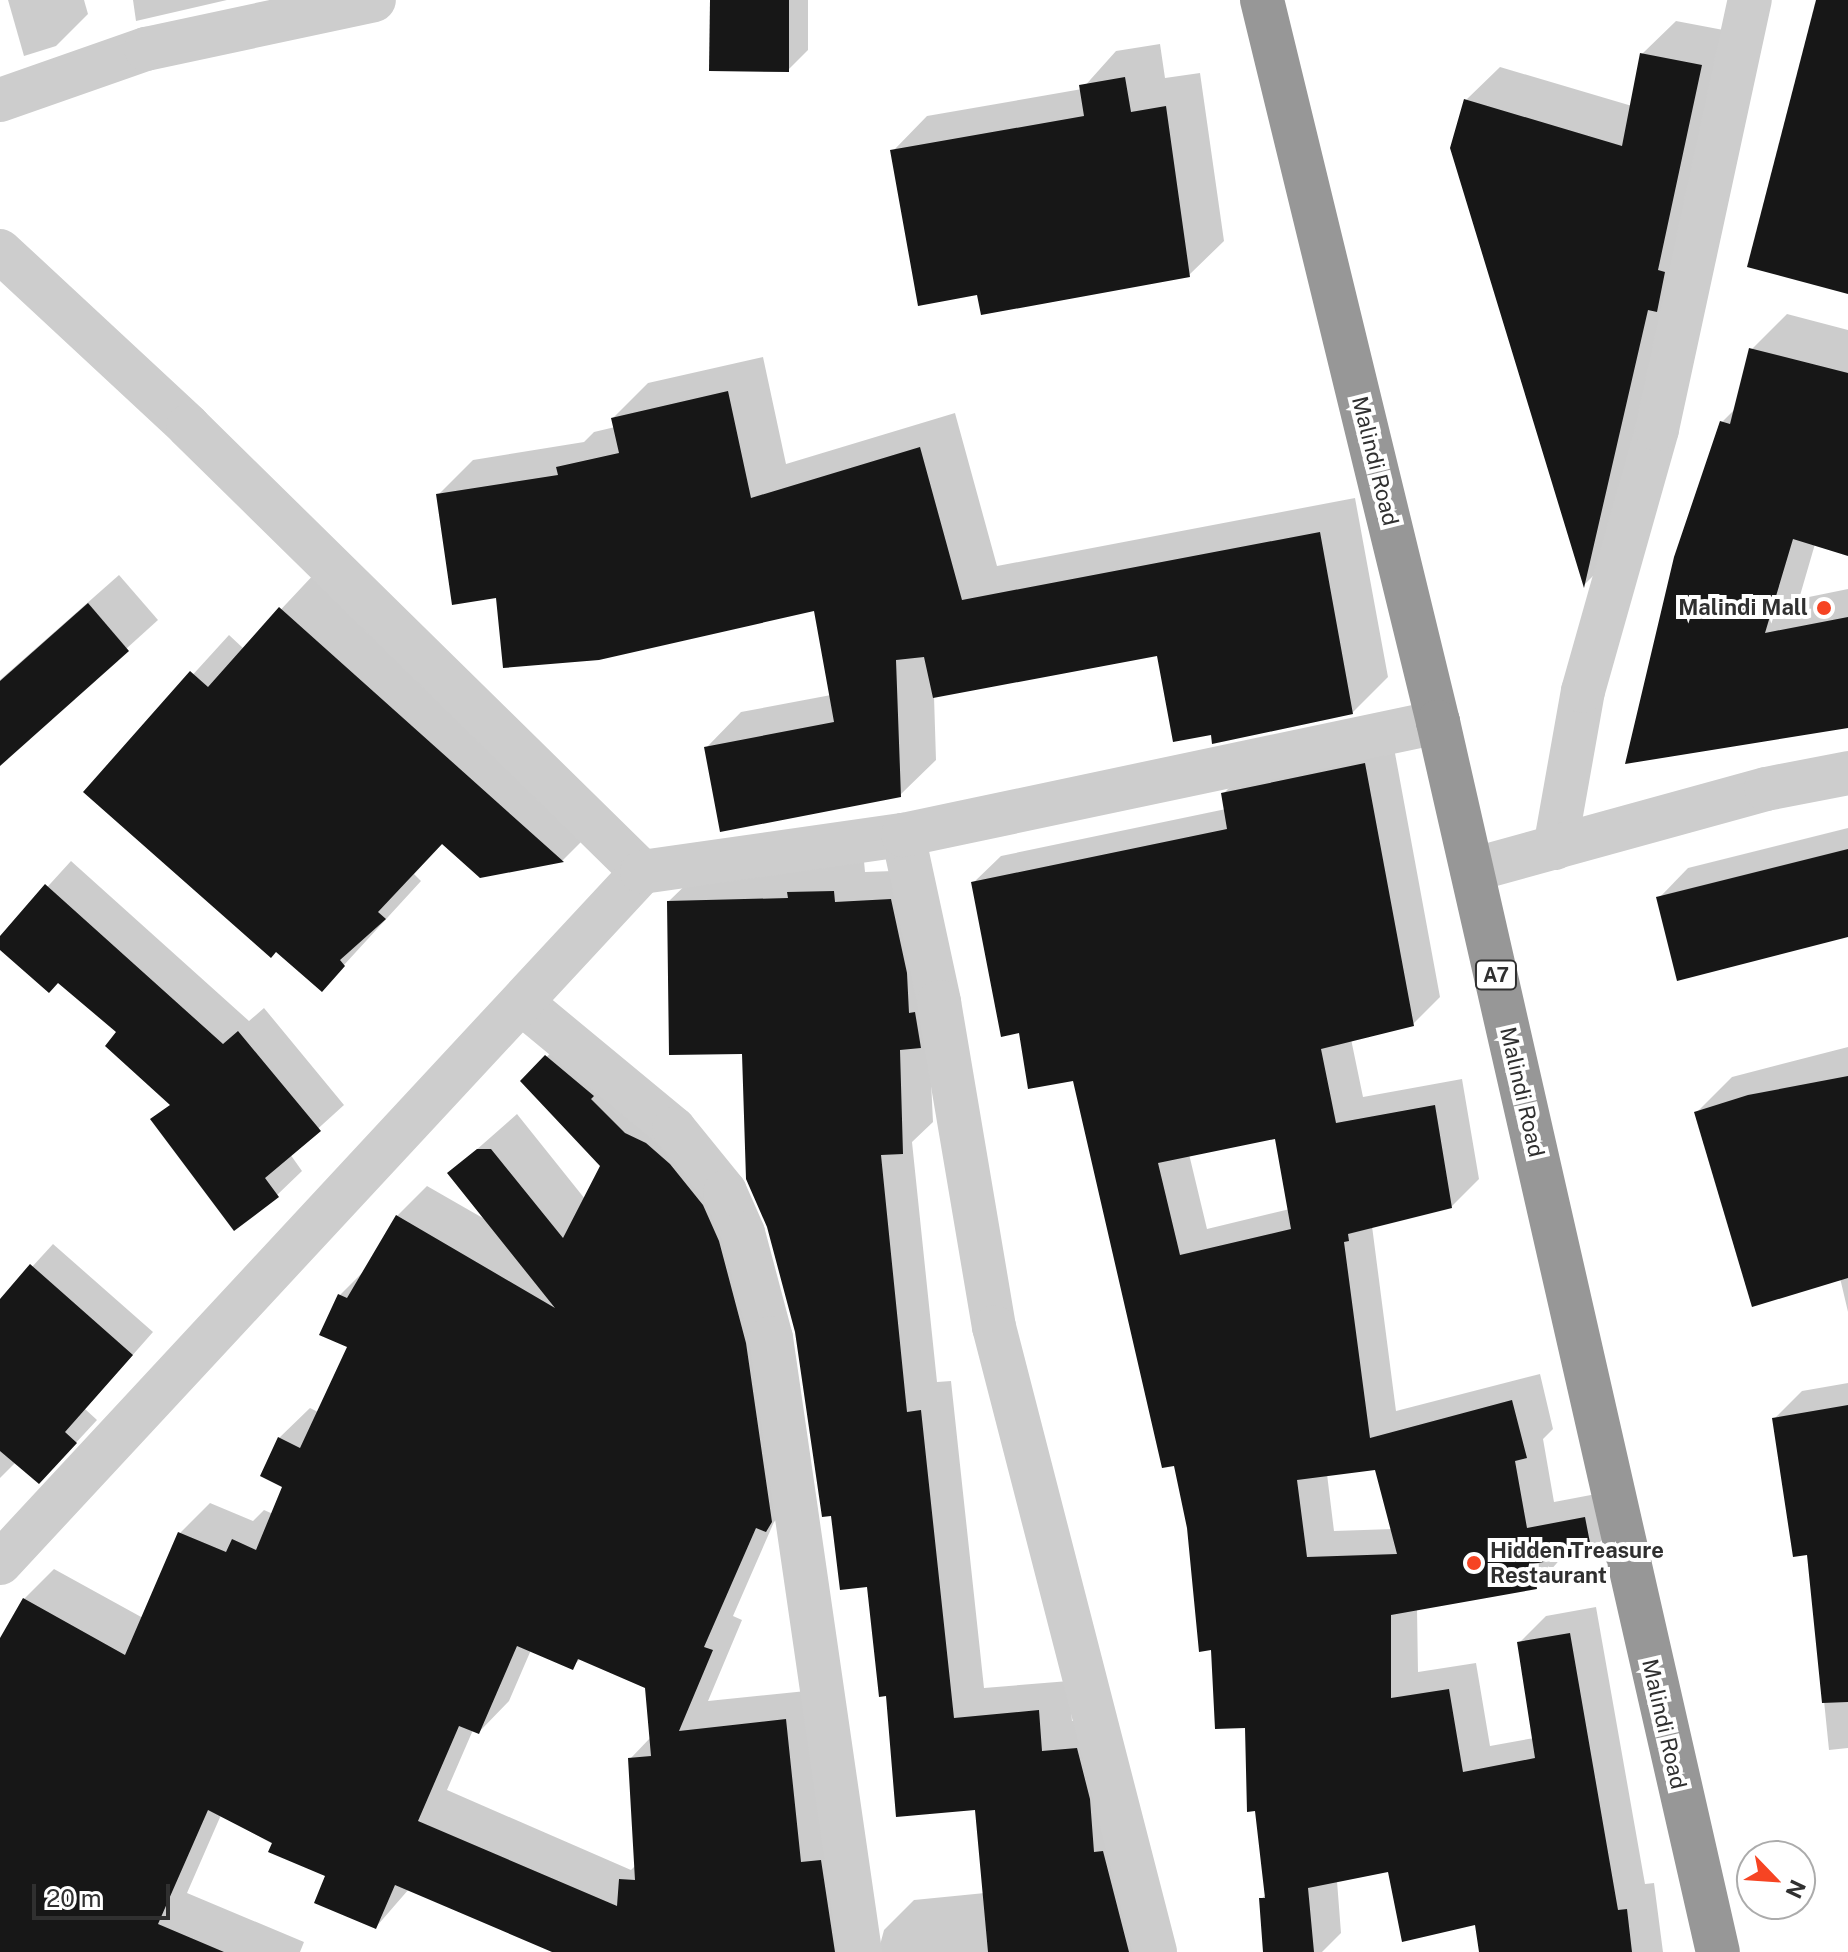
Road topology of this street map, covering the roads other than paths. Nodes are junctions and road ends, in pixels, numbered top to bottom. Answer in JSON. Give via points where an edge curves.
{"nodes":[{"id":1,"x":374,"y":0,"type":"edge"},
{"id":2,"x":1262,"y":0,"type":"edge"},
{"id":3,"x":1750,"y":0,"type":"edge"},
{"id":4,"x":0,"y":100,"type":"edge"},
{"id":5,"x":0,"y":251,"type":"edge"},
{"id":6,"x":1438,"y":722,"type":"junction"},
{"id":7,"x":1848,"y":773,"type":"edge"},
{"id":8,"x":903,"y":835,"type":"junction"},
{"id":9,"x":1555,"y":848,"type":"junction"},
{"id":10,"x":1472,"y":870,"type":"junction"},
{"id":11,"x":642,"y":872,"type":"junction"},
{"id":12,"x":523,"y":1004,"type":"junction"},
{"id":13,"x":0,"y":1563,"type":"edge"},
{"id":14,"x":860,"y":1952,"type":"edge"},
{"id":15,"x":1155,"y":1952,"type":"edge"},
{"id":16,"x":1718,"y":1952,"type":"edge"}],
"edges":[{"from":1,"to":4,"type":"street","via":[[146,49]]},
{"from":2,"to":6,"type":"highway","name":"Malindi Road","number":"A7"},
{"from":3,"to":9,"type":"street","via":[[1657,429],[1583,691]]},
{"from":5,"to":11,"type":"street","via":[[188,426]]},
{"from":6,"to":8,"type":"street"},
{"from":6,"to":10,"type":"highway","name":"Malindi Road","number":"A7"},
{"from":7,"to":9,"type":"street","via":[[1766,789]]},
{"from":8,"to":11,"type":"street"},
{"from":8,"to":15,"type":"street","via":[[939,1002],[994,1327]]},
{"from":9,"to":10,"type":"street"},
{"from":10,"to":16,"type":"highway","name":"Malindi Road","number":"A7"},
{"from":11,"to":12,"type":"street"},
{"from":12,"to":13,"type":"street"},
{"from":12,"to":14,"type":"street","via":[[674,1129],[725,1192],[743,1233],[771,1338]]}]}
